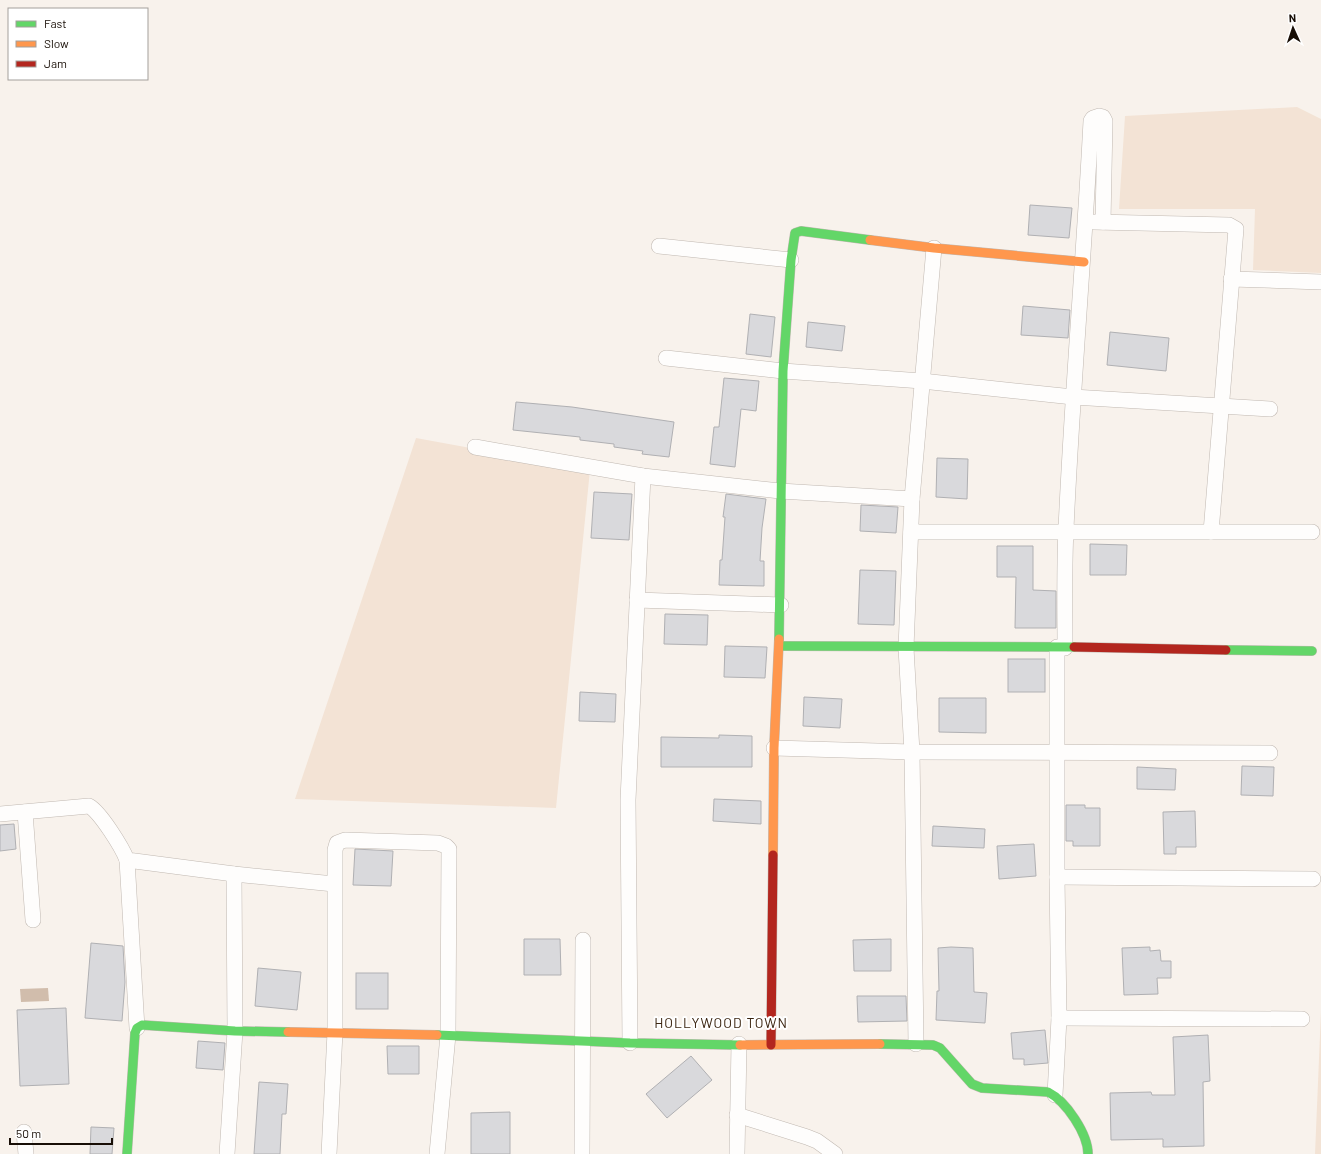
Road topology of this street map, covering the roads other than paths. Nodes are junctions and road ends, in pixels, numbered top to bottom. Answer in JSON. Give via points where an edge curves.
{"nodes":[{"id":1,"x":1086,"y":221,"type":"junction"},
{"id":2,"x":1102,"y":222,"type":"junction"},
{"id":3,"x":659,"y":246,"type":"dead end"},
{"id":4,"x":934,"y":248,"type":"junction"},
{"id":5,"x":790,"y":260,"type":"junction"},
{"id":6,"x":1084,"y":262,"type":"junction"},
{"id":7,"x":1231,"y":279,"type":"junction"},
{"id":8,"x":1321,"y":282,"type":"edge"},
{"id":9,"x":666,"y":358,"type":"dead end"},
{"id":10,"x":784,"y":371,"type":"junction"},
{"id":11,"x":922,"y":382,"type":"junction"},
{"id":12,"x":1073,"y":397,"type":"junction"},
{"id":13,"x":1220,"y":406,"type":"junction"},
{"id":14,"x":1270,"y":409,"type":"dead end"},
{"id":15,"x":475,"y":448,"type":"dead end"},
{"id":16,"x":643,"y":476,"type":"junction"},
{"id":17,"x":780,"y":491,"type":"junction"},
{"id":18,"x":912,"y":499,"type":"junction"},
{"id":19,"x":1066,"y":531,"type":"junction"},
{"id":20,"x":911,"y":532,"type":"junction"},
{"id":21,"x":1211,"y":532,"type":"junction"},
{"id":22,"x":1312,"y":532,"type":"dead end"},
{"id":23,"x":637,"y":600,"type":"junction"},
{"id":24,"x":781,"y":605,"type":"junction"},
{"id":25,"x":780,"y":646,"type":"junction"},
{"id":26,"x":1061,"y":647,"type":"junction"},
{"id":27,"x":906,"y":648,"type":"junction"},
{"id":28,"x":1312,"y":651,"type":"dead end"},
{"id":29,"x":774,"y":748,"type":"junction"},
{"id":30,"x":912,"y":752,"type":"junction"},
{"id":31,"x":1057,"y":753,"type":"junction"},
{"id":32,"x":1270,"y":753,"type":"dead end"},
{"id":33,"x":25,"y":812,"type":"junction"},
{"id":34,"x":0,"y":814,"type":"edge"},
{"id":35,"x":127,"y":860,"type":"junction"},
{"id":36,"x":234,"y":874,"type":"junction"},
{"id":37,"x":1057,"y":877,"type":"junction"},
{"id":38,"x":1313,"y":879,"type":"dead end"},
{"id":39,"x":334,"y":884,"type":"junction"},
{"id":40,"x":33,"y":920,"type":"dead end"},
{"id":41,"x":583,"y":940,"type":"dead end"},
{"id":42,"x":1059,"y":1018,"type":"junction"},
{"id":43,"x":1302,"y":1019,"type":"dead end"},
{"id":44,"x":137,"y":1028,"type":"junction"},
{"id":45,"x":235,"y":1031,"type":"junction"},
{"id":46,"x":336,"y":1032,"type":"junction"},
{"id":47,"x":448,"y":1035,"type":"junction"},
{"id":48,"x":583,"y":1040,"type":"junction"},
{"id":49,"x":630,"y":1042,"type":"junction"},
{"id":50,"x":739,"y":1044,"type":"junction"},
{"id":51,"x":916,"y":1044,"type":"junction"},
{"id":52,"x":771,"y":1045,"type":"junction"},
{"id":53,"x":1055,"y":1095,"type":"junction"},
{"id":54,"x":737,"y":1115,"type":"junction"},
{"id":55,"x":24,"y":1132,"type":"dead end"},
{"id":56,"x":26,"y":1154,"type":"edge"},
{"id":57,"x":127,"y":1154,"type":"edge"},
{"id":58,"x":227,"y":1154,"type":"edge"},
{"id":59,"x":329,"y":1154,"type":"edge"},
{"id":60,"x":437,"y":1154,"type":"edge"},
{"id":61,"x":582,"y":1154,"type":"edge"},
{"id":62,"x":737,"y":1154,"type":"edge"},
{"id":63,"x":835,"y":1154,"type":"edge"},
{"id":64,"x":1088,"y":1154,"type":"edge"}],
"edges":[{"from":1,"to":2,"type":"street"},
{"from":1,"to":2,"type":"street","via":[[1091,121],[1099,116],[1105,121]]},
{"from":1,"to":6,"type":"street"},
{"from":2,"to":7,"type":"street","via":[[1233,226],[1236,233]]},
{"from":3,"to":5,"type":"street"},
{"from":4,"to":5,"type":"street","via":[[799,231],[795,233]]},
{"from":4,"to":6,"type":"street"},
{"from":4,"to":11,"type":"street"},
{"from":5,"to":10,"type":"street"},
{"from":6,"to":12,"type":"street"},
{"from":7,"to":8,"type":"street"},
{"from":7,"to":13,"type":"street"},
{"from":9,"to":10,"type":"street"},
{"from":10,"to":11,"type":"street"},
{"from":10,"to":17,"type":"street"},
{"from":11,"to":12,"type":"street"},
{"from":11,"to":18,"type":"street"},
{"from":12,"to":13,"type":"street"},
{"from":12,"to":19,"type":"street"},
{"from":13,"to":14,"type":"street"},
{"from":13,"to":21,"type":"street"},
{"from":15,"to":16,"type":"street"},
{"from":16,"to":17,"type":"street"},
{"from":16,"to":23,"type":"street"},
{"from":17,"to":18,"type":"street"},
{"from":17,"to":24,"type":"street"},
{"from":18,"to":20,"type":"street"},
{"from":19,"to":20,"type":"street"},
{"from":19,"to":21,"type":"street"},
{"from":19,"to":26,"type":"street"},
{"from":20,"to":27,"type":"street"},
{"from":21,"to":22,"type":"street"},
{"from":23,"to":24,"type":"street"},
{"from":23,"to":49,"type":"street","via":[[628,800]]},
{"from":24,"to":25,"type":"street"},
{"from":25,"to":27,"type":"street"},
{"from":25,"to":29,"type":"street"},
{"from":26,"to":27,"type":"street"},
{"from":26,"to":28,"type":"street"},
{"from":26,"to":31,"type":"street"},
{"from":27,"to":30,"type":"street"},
{"from":29,"to":30,"type":"street"},
{"from":29,"to":52,"type":"street"},
{"from":30,"to":31,"type":"street"},
{"from":30,"to":51,"type":"street"},
{"from":31,"to":32,"type":"street"},
{"from":31,"to":37,"type":"street"},
{"from":33,"to":34,"type":"street"},
{"from":33,"to":35,"type":"street","via":[[89,806],[97,813]]},
{"from":33,"to":40,"type":"street"},
{"from":35,"to":36,"type":"street"},
{"from":35,"to":44,"type":"street"},
{"from":36,"to":39,"type":"street"},
{"from":36,"to":45,"type":"street"},
{"from":37,"to":38,"type":"street"},
{"from":37,"to":42,"type":"street"},
{"from":39,"to":46,"type":"street"},
{"from":39,"to":47,"type":"street","via":[[336,847],[340,840],[438,843],[449,849]]},
{"from":41,"to":48,"type":"street"},
{"from":42,"to":43,"type":"street"},
{"from":42,"to":53,"type":"street"},
{"from":44,"to":45,"type":"street","via":[[142,1025]]},
{"from":44,"to":57,"type":"street"},
{"from":45,"to":46,"type":"street"},
{"from":45,"to":58,"type":"street"},
{"from":46,"to":47,"type":"street"},
{"from":46,"to":59,"type":"street"},
{"from":47,"to":48,"type":"street"},
{"from":47,"to":60,"type":"street"},
{"from":48,"to":49,"type":"street"},
{"from":48,"to":61,"type":"street"},
{"from":49,"to":50,"type":"street"},
{"from":50,"to":52,"type":"street"},
{"from":50,"to":54,"type":"street"},
{"from":51,"to":52,"type":"street"},
{"from":51,"to":53,"type":"street","via":[[940,1048],[972,1084],[982,1088],[1048,1092]]},
{"from":53,"to":64,"type":"street","via":[[1065,1105],[1088,1147]]},
{"from":54,"to":62,"type":"street"},
{"from":54,"to":63,"type":"street","via":[[807,1136]]},
{"from":55,"to":56,"type":"street"}]}
